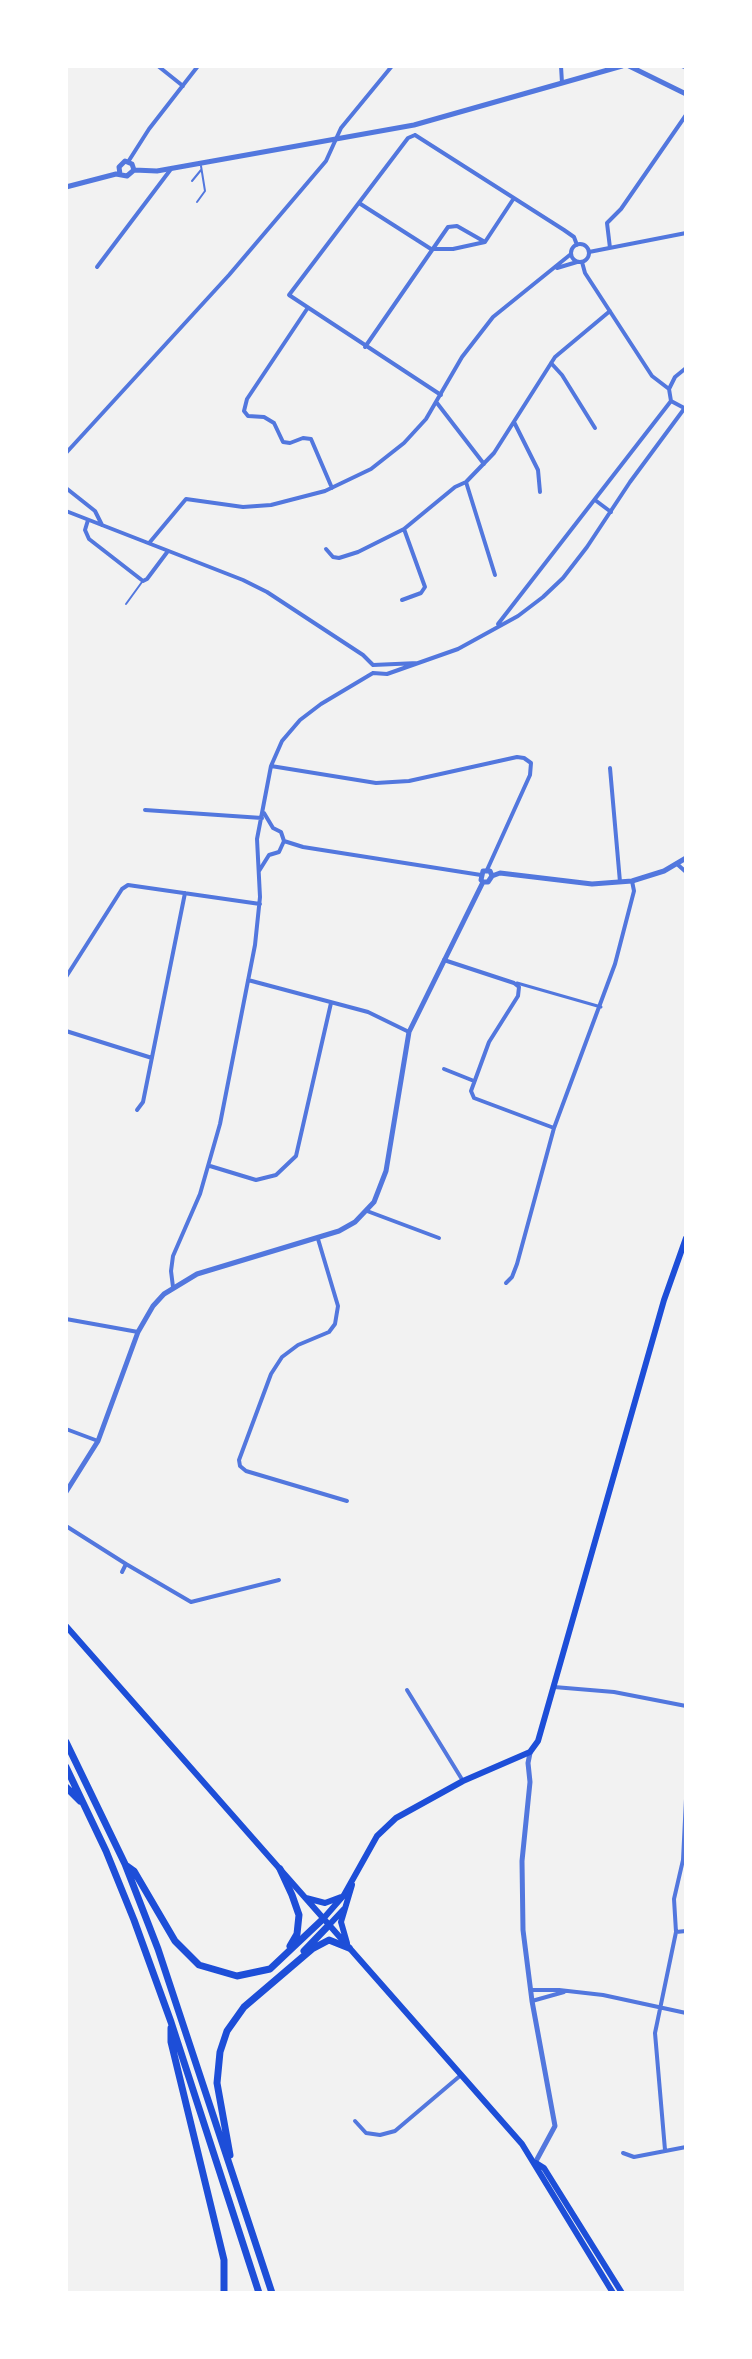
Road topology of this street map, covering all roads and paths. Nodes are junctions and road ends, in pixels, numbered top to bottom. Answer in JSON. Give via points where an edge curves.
{"nodes":[{"id":1,"x":158,"y":66,"type":"edge"},
{"id":2,"x":198,"y":66,"type":"edge"},
{"id":3,"x":392,"y":66,"type":"edge"},
{"id":4,"x":561,"y":66,"type":"edge"},
{"id":5,"x":614,"y":66,"type":"edge"},
{"id":6,"x":622,"y":66,"type":"edge"},
{"id":7,"x":629,"y":66,"type":"edge"},
{"id":8,"x":562,"y":83,"type":"junction"},
{"id":9,"x":183,"y":86,"type":"junction"},
{"id":10,"x":686,"y":94,"type":"edge"},
{"id":11,"x":686,"y":115,"type":"edge"},
{"id":12,"x":414,"y":125,"type":"junction"},
{"id":13,"x":415,"y":135,"type":"junction"},
{"id":14,"x":334,"y":140,"type":"junction"},
{"id":15,"x":128,"y":162,"type":"junction"},
{"id":16,"x":201,"y":166,"type":"junction"},
{"id":17,"x":173,"y":167,"type":"junction"},
{"id":18,"x":134,"y":170,"type":"junction"},
{"id":19,"x":120,"y":174,"type":"junction"},
{"id":20,"x":192,"y":181,"type":"dead end"},
{"id":21,"x":66,"y":187,"type":"edge"},
{"id":22,"x":514,"y":198,"type":"junction"},
{"id":23,"x":197,"y":202,"type":"dead end"},
{"id":24,"x":359,"y":203,"type":"junction"},
{"id":25,"x":686,"y":233,"type":"edge"},
{"id":26,"x":485,"y":242,"type":"junction"},
{"id":27,"x":577,"y":245,"type":"junction"},
{"id":28,"x":610,"y":248,"type":"junction"},
{"id":29,"x":431,"y":249,"type":"junction"},
{"id":30,"x":589,"y":252,"type":"junction"},
{"id":31,"x":571,"y":254,"type":"junction"},
{"id":32,"x":580,"y":262,"type":"junction"},
{"id":33,"x":97,"y":267,"type":"dead end"},
{"id":34,"x":554,"y":269,"type":"junction"},
{"id":35,"x":307,"y":309,"type":"junction"},
{"id":36,"x":610,"y":311,"type":"junction"},
{"id":37,"x":365,"y":347,"type":"junction"},
{"id":38,"x":551,"y":363,"type":"junction"},
{"id":39,"x":686,"y":368,"type":"edge"},
{"id":40,"x":669,"y":389,"type":"junction"},
{"id":41,"x":441,"y":395,"type":"junction"},
{"id":42,"x":671,"y":401,"type":"junction"},
{"id":43,"x":437,"y":403,"type":"junction"},
{"id":44,"x":685,"y":409,"type":"edge"},
{"id":45,"x":514,"y":422,"type":"junction"},
{"id":46,"x":595,"y":428,"type":"dead end"},
{"id":47,"x":66,"y":453,"type":"edge"},
{"id":48,"x":484,"y":464,"type":"junction"},
{"id":49,"x":466,"y":482,"type":"junction"},
{"id":50,"x":66,"y":488,"type":"edge"},
{"id":51,"x":332,"y":488,"type":"junction"},
{"id":52,"x":540,"y":492,"type":"dead end"},
{"id":53,"x":595,"y":500,"type":"junction"},
{"id":54,"x":66,"y":511,"type":"edge"},
{"id":55,"x":611,"y":512,"type":"junction"},
{"id":56,"x":88,"y":520,"type":"junction"},
{"id":57,"x":102,"y":525,"type":"junction"},
{"id":58,"x":404,"y":529,"type":"junction"},
{"id":59,"x":150,"y":542,"type":"junction"},
{"id":60,"x":326,"y":549,"type":"dead end"},
{"id":61,"x":168,"y":551,"type":"junction"},
{"id":62,"x":495,"y":575,"type":"dead end"},
{"id":63,"x":143,"y":581,"type":"junction"},
{"id":64,"x":402,"y":600,"type":"dead end"},
{"id":65,"x":126,"y":604,"type":"dead end"},
{"id":66,"x":496,"y":626,"type":"junction"},
{"id":67,"x":419,"y":663,"type":"junction"},
{"id":68,"x":383,"y":664,"type":"junction"},
{"id":69,"x":373,"y":665,"type":"junction"},
{"id":70,"x":373,"y":673,"type":"junction"},
{"id":71,"x":382,"y":674,"type":"junction"},
{"id":72,"x":271,"y":766,"type":"junction"},
{"id":73,"x":610,"y":768,"type":"dead end"},
{"id":74,"x":145,"y":810,"type":"dead end"},
{"id":75,"x":263,"y":816,"type":"junction"},
{"id":76,"x":273,"y":828,"type":"junction"},
{"id":77,"x":259,"y":832,"type":"junction"},
{"id":78,"x":284,"y":841,"type":"junction"},
{"id":79,"x":298,"y":845,"type":"junction"},
{"id":80,"x":257,"y":846,"type":"junction"},
{"id":81,"x":283,"y":848,"type":"junction"},
{"id":82,"x":269,"y":855,"type":"junction"},
{"id":83,"x":686,"y":858,"type":"edge"},
{"id":84,"x":677,"y":864,"type":"junction"},
{"id":85,"x":487,"y":870,"type":"junction"},
{"id":86,"x":686,"y":872,"type":"edge"},
{"id":87,"x":259,"y":873,"type":"junction"},
{"id":88,"x":492,"y":876,"type":"junction"},
{"id":89,"x":482,"y":879,"type":"junction"},
{"id":90,"x":632,"y":881,"type":"junction"},
{"id":91,"x":620,"y":882,"type":"junction"},
{"id":92,"x":185,"y":893,"type":"junction"},
{"id":93,"x":260,"y":904,"type":"junction"},
{"id":94,"x":444,"y":960,"type":"junction"},
{"id":95,"x":66,"y":977,"type":"edge"},
{"id":96,"x":248,"y":980,"type":"junction"},
{"id":97,"x":514,"y":983,"type":"junction"},
{"id":98,"x":331,"y":1003,"type":"junction"},
{"id":99,"x":601,"y":1007,"type":"junction"},
{"id":100,"x":66,"y":1031,"type":"edge"},
{"id":101,"x":409,"y":1032,"type":"junction"},
{"id":102,"x":152,"y":1058,"type":"junction"},
{"id":103,"x":444,"y":1069,"type":"dead end"},
{"id":104,"x":474,"y":1081,"type":"junction"},
{"id":105,"x":137,"y":1110,"type":"dead end"},
{"id":106,"x":554,"y":1128,"type":"junction"},
{"id":107,"x":210,"y":1166,"type":"junction"},
{"id":108,"x":367,"y":1211,"type":"junction"},
{"id":109,"x":439,"y":1238,"type":"dead end"},
{"id":110,"x":686,"y":1238,"type":"edge"},
{"id":111,"x":318,"y":1239,"type":"junction"},
{"id":112,"x":506,"y":1283,"type":"dead end"},
{"id":113,"x":173,"y":1287,"type":"junction"},
{"id":114,"x":66,"y":1319,"type":"edge"},
{"id":115,"x":138,"y":1332,"type":"junction"},
{"id":116,"x":66,"y":1429,"type":"edge"},
{"id":117,"x":98,"y":1441,"type":"junction"},
{"id":118,"x":66,"y":1492,"type":"edge"},
{"id":119,"x":347,"y":1501,"type":"dead end"},
{"id":120,"x":66,"y":1526,"type":"edge"},
{"id":121,"x":126,"y":1564,"type":"junction"},
{"id":122,"x":122,"y":1572,"type":"dead end"},
{"id":123,"x":279,"y":1580,"type":"dead end"},
{"id":124,"x":66,"y":1626,"type":"edge"},
{"id":125,"x":554,"y":1687,"type":"junction"},
{"id":126,"x":407,"y":1690,"type":"dead end"},
{"id":127,"x":686,"y":1706,"type":"edge"},
{"id":128,"x":66,"y":1742,"type":"edge"},
{"id":129,"x":530,"y":1752,"type":"junction"},
{"id":130,"x":66,"y":1767,"type":"edge"},
{"id":131,"x":463,"y":1781,"type":"junction"},
{"id":132,"x":66,"y":1787,"type":"edge"},
{"id":133,"x":686,"y":1799,"type":"edge"},
{"id":134,"x":84,"y":1805,"type":"junction"},
{"id":135,"x":684,"y":1863,"type":"edge"},
{"id":136,"x":125,"y":1864,"type":"junction"},
{"id":137,"x":280,"y":1869,"type":"junction"},
{"id":138,"x":354,"y":1877,"type":"junction"},
{"id":139,"x":344,"y":1895,"type":"junction"},
{"id":140,"x":303,"y":1898,"type":"junction"},
{"id":141,"x":344,"y":1909,"type":"junction"},
{"id":142,"x":326,"y":1922,"type":"junction"},
{"id":143,"x":686,"y":1931,"type":"edge"},
{"id":144,"x":676,"y":1932,"type":"junction"},
{"id":145,"x":349,"y":1948,"type":"junction"},
{"id":146,"x":285,"y":1955,"type":"junction"},
{"id":147,"x":283,"y":1973,"type":"junction"},
{"id":148,"x":531,"y":1990,"type":"junction"},
{"id":149,"x":566,"y":1991,"type":"junction"},
{"id":150,"x":532,"y":2001,"type":"junction"},
{"id":151,"x":659,"y":2007,"type":"junction"},
{"id":152,"x":686,"y":2013,"type":"edge"},
{"id":153,"x":171,"y":2022,"type":"junction"},
{"id":154,"x":461,"y":2075,"type":"junction"},
{"id":155,"x":355,"y":2121,"type":"dead end"},
{"id":156,"x":686,"y":2147,"type":"edge"},
{"id":157,"x":665,"y":2150,"type":"junction"},
{"id":158,"x":623,"y":2153,"type":"dead end"},
{"id":159,"x":535,"y":2163,"type":"junction"},
{"id":160,"x":230,"y":2164,"type":"junction"},
{"id":161,"x":224,"y":2293,"type":"edge"},
{"id":162,"x":259,"y":2293,"type":"edge"},
{"id":163,"x":272,"y":2293,"type":"edge"},
{"id":164,"x":613,"y":2293,"type":"edge"},
{"id":165,"x":622,"y":2293,"type":"edge"}],
"edges":[{"from":1,"to":9,"type":"street"},
{"from":2,"to":9,"type":"street"},
{"from":3,"to":14,"type":"street"},
{"from":4,"to":8,"type":"street"},
{"from":5,"to":6,"type":"street"},
{"from":5,"to":8,"type":"street"},
{"from":7,"to":10,"type":"street"},
{"from":8,"to":12,"type":"street"},
{"from":9,"to":15,"type":"street"},
{"from":11,"to":28,"type":"street","via":[[607,223]]},
{"from":12,"to":13,"type":"street"},
{"from":12,"to":14,"type":"street"},
{"from":13,"to":22,"type":"street"},
{"from":13,"to":24,"type":"street"},
{"from":14,"to":16,"type":"street"},
{"from":14,"to":47,"type":"street","via":[[326,161],[240,263]]},
{"from":15,"to":18,"type":"street"},
{"from":15,"to":19,"type":"street","via":[[120,165]]},
{"from":16,"to":17,"type":"street"},
{"from":16,"to":20,"type":"lane"},
{"from":16,"to":23,"type":"lane","via":[[205,191]]},
{"from":17,"to":18,"type":"street"},
{"from":17,"to":33,"type":"street"},
{"from":18,"to":19,"type":"street"},
{"from":19,"to":21,"type":"street"},
{"from":22,"to":26,"type":"street"},
{"from":22,"to":27,"type":"street","via":[[574,237]]},
{"from":24,"to":29,"type":"street"},
{"from":24,"to":35,"type":"street","via":[[290,291],[290,297]]},
{"from":25,"to":28,"type":"street"},
{"from":26,"to":29,"type":"street"},
{"from":26,"to":29,"type":"street","via":[[452,226]]},
{"from":27,"to":30,"type":"street"},
{"from":27,"to":31,"type":"street"},
{"from":28,"to":30,"type":"street"},
{"from":29,"to":37,"type":"street"},
{"from":30,"to":32,"type":"street"},
{"from":31,"to":32,"type":"street"},
{"from":31,"to":34,"type":"street"},
{"from":32,"to":34,"type":"street"},
{"from":32,"to":36,"type":"street"},
{"from":34,"to":41,"type":"street","via":[[493,317]]},
{"from":35,"to":37,"type":"street"},
{"from":35,"to":51,"type":"street","via":[[244,411],[274,423],[283,442],[311,439]]},
{"from":36,"to":38,"type":"street"},
{"from":36,"to":40,"type":"street","via":[[652,376]]},
{"from":37,"to":41,"type":"street"},
{"from":38,"to":45,"type":"street"},
{"from":38,"to":46,"type":"street"},
{"from":39,"to":40,"type":"street"},
{"from":40,"to":42,"type":"street"},
{"from":41,"to":43,"type":"street"},
{"from":42,"to":44,"type":"street"},
{"from":42,"to":53,"type":"street"},
{"from":43,"to":48,"type":"street"},
{"from":43,"to":51,"type":"street","via":[[386,459]]},
{"from":44,"to":55,"type":"street"},
{"from":45,"to":48,"type":"street"},
{"from":45,"to":52,"type":"street","via":[[538,470]]},
{"from":48,"to":49,"type":"street"},
{"from":49,"to":58,"type":"street"},
{"from":49,"to":62,"type":"street"},
{"from":50,"to":57,"type":"street","via":[[95,511]]},
{"from":51,"to":59,"type":"street","via":[[271,505],[186,499]]},
{"from":53,"to":55,"type":"street"},
{"from":53,"to":66,"type":"street"},
{"from":54,"to":56,"type":"street"},
{"from":55,"to":66,"type":"street","via":[[563,578],[532,606]]},
{"from":56,"to":57,"type":"street"},
{"from":56,"to":63,"type":"street","via":[[89,539]]},
{"from":57,"to":59,"type":"street"},
{"from":58,"to":60,"type":"street","via":[[350,555],[333,557]]},
{"from":58,"to":64,"type":"street","via":[[425,587]]},
{"from":59,"to":61,"type":"street"},
{"from":61,"to":63,"type":"street"},
{"from":61,"to":69,"type":"street","via":[[267,592]]},
{"from":63,"to":65,"type":"lane"},
{"from":66,"to":67,"type":"street","via":[[458,649]]},
{"from":67,"to":68,"type":"street"},
{"from":67,"to":71,"type":"street"},
{"from":68,"to":69,"type":"street"},
{"from":68,"to":71,"type":"street"},
{"from":69,"to":70,"type":"street"},
{"from":70,"to":71,"type":"street"},
{"from":70,"to":72,"type":"street","via":[[300,720],[282,741]]},
{"from":72,"to":75,"type":"street"},
{"from":72,"to":85,"type":"street","via":[[376,783],[409,781],[517,757],[531,763]]},
{"from":73,"to":91,"type":"street"},
{"from":74,"to":75,"type":"street"},
{"from":75,"to":76,"type":"street"},
{"from":75,"to":77,"type":"street"},
{"from":76,"to":77,"type":"street"},
{"from":76,"to":78,"type":"street"},
{"from":77,"to":80,"type":"street"},
{"from":78,"to":79,"type":"street"},
{"from":78,"to":81,"type":"street"},
{"from":79,"to":81,"type":"street"},
{"from":79,"to":89,"type":"street"},
{"from":80,"to":82,"type":"street"},
{"from":80,"to":87,"type":"street"},
{"from":81,"to":82,"type":"street"},
{"from":82,"to":87,"type":"street"},
{"from":83,"to":84,"type":"street"},
{"from":84,"to":86,"type":"street"},
{"from":84,"to":90,"type":"street"},
{"from":85,"to":88,"type":"street"},
{"from":85,"to":89,"type":"street"},
{"from":87,"to":93,"type":"street"},
{"from":88,"to":89,"type":"street","via":[[491,881]]},
{"from":88,"to":91,"type":"street"},
{"from":89,"to":94,"type":"street"},
{"from":90,"to":91,"type":"street"},
{"from":90,"to":99,"type":"street","via":[[634,891]]},
{"from":92,"to":93,"type":"street"},
{"from":92,"to":95,"type":"street","via":[[134,885],[122,889]]},
{"from":92,"to":102,"type":"street"},
{"from":93,"to":96,"type":"street"},
{"from":94,"to":97,"type":"street"},
{"from":94,"to":101,"type":"street"},
{"from":96,"to":98,"type":"street"},
{"from":96,"to":107,"type":"street"},
{"from":97,"to":99,"type":"street"},
{"from":97,"to":104,"type":"street","via":[[518,996],[489,1042]]},
{"from":98,"to":101,"type":"street","via":[[368,1012]]},
{"from":98,"to":107,"type":"street","via":[[296,1156],[276,1175],[256,1180]]},
{"from":99,"to":106,"type":"street"},
{"from":100,"to":102,"type":"street"},
{"from":101,"to":108,"type":"street","via":[[386,1171]]},
{"from":102,"to":105,"type":"street"},
{"from":103,"to":104,"type":"street"},
{"from":104,"to":106,"type":"street","via":[[474,1098]]},
{"from":106,"to":112,"type":"street","via":[[517,1264]]},
{"from":107,"to":113,"type":"street","via":[[173,1256]]},
{"from":108,"to":109,"type":"street"},
{"from":108,"to":111,"type":"street"},
{"from":110,"to":125,"type":"main road"},
{"from":111,"to":113,"type":"street","via":[[197,1274]]},
{"from":111,"to":119,"type":"street","via":[[338,1306],[335,1324],[288,1351],[277,1365],[239,1460],[246,1471]]},
{"from":113,"to":115,"type":"street","via":[[153,1306]]},
{"from":114,"to":115,"type":"street"},
{"from":115,"to":117,"type":"street"},
{"from":116,"to":117,"type":"street"},
{"from":117,"to":118,"type":"street"},
{"from":120,"to":121,"type":"street"},
{"from":121,"to":122,"type":"street"},
{"from":121,"to":123,"type":"street","via":[[191,1602]]},
{"from":124,"to":137,"type":"main road"},
{"from":125,"to":127,"type":"street"},
{"from":125,"to":129,"type":"main road"},
{"from":126,"to":131,"type":"street"},
{"from":128,"to":136,"type":"highway"},
{"from":129,"to":131,"type":"main road"},
{"from":129,"to":148,"type":"street","via":[[521,1875]]},
{"from":130,"to":134,"type":"highway"},
{"from":131,"to":138,"type":"main road","via":[[396,1818],[377,1836]]},
{"from":132,"to":134,"type":"highway"},
{"from":133,"to":135,"type":"street"},
{"from":134,"to":153,"type":"highway","via":[[129,1906]]},
{"from":135,"to":144,"type":"street","via":[[674,1899]]},
{"from":136,"to":146,"type":"highway","via":[[175,1941],[199,1965],[237,1976],[270,1969]]},
{"from":136,"to":160,"type":"highway"},
{"from":137,"to":140,"type":"main road"},
{"from":137,"to":146,"type":"highway","via":[[299,1915],[297,1934]]},
{"from":138,"to":139,"type":"main road"},
{"from":138,"to":141,"type":"main road"},
{"from":139,"to":140,"type":"main road","via":[[325,1903]]},
{"from":139,"to":142,"type":"main road"},
{"from":140,"to":142,"type":"main road"},
{"from":141,"to":142,"type":"main road"},
{"from":141,"to":145,"type":"main road","via":[[341,1928]]},
{"from":142,"to":145,"type":"main road"},
{"from":142,"to":146,"type":"highway"},
{"from":142,"to":147,"type":"highway"},
{"from":143,"to":144,"type":"street"},
{"from":144,"to":151,"type":"street"},
{"from":145,"to":147,"type":"highway","via":[[329,1940]]},
{"from":145,"to":154,"type":"main road"},
{"from":147,"to":160,"type":"highway","via":[[244,2007],[223,2041],[217,2083]]},
{"from":148,"to":149,"type":"street"},
{"from":148,"to":150,"type":"street"},
{"from":149,"to":150,"type":"street"},
{"from":149,"to":151,"type":"street"},
{"from":150,"to":159,"type":"street","via":[[554,2129]]},
{"from":151,"to":152,"type":"street"},
{"from":151,"to":157,"type":"street","via":[[655,2044]]},
{"from":153,"to":161,"type":"highway","via":[[171,2042],[224,2260]]},
{"from":153,"to":162,"type":"highway"},
{"from":154,"to":155,"type":"street","via":[[395,2131],[366,2133]]},
{"from":154,"to":159,"type":"main road"},
{"from":156,"to":157,"type":"street"},
{"from":157,"to":158,"type":"street","via":[[634,2157]]},
{"from":159,"to":164,"type":"main road"},
{"from":159,"to":165,"type":"main road","via":[[544,2168]]},
{"from":160,"to":163,"type":"highway"}]}
